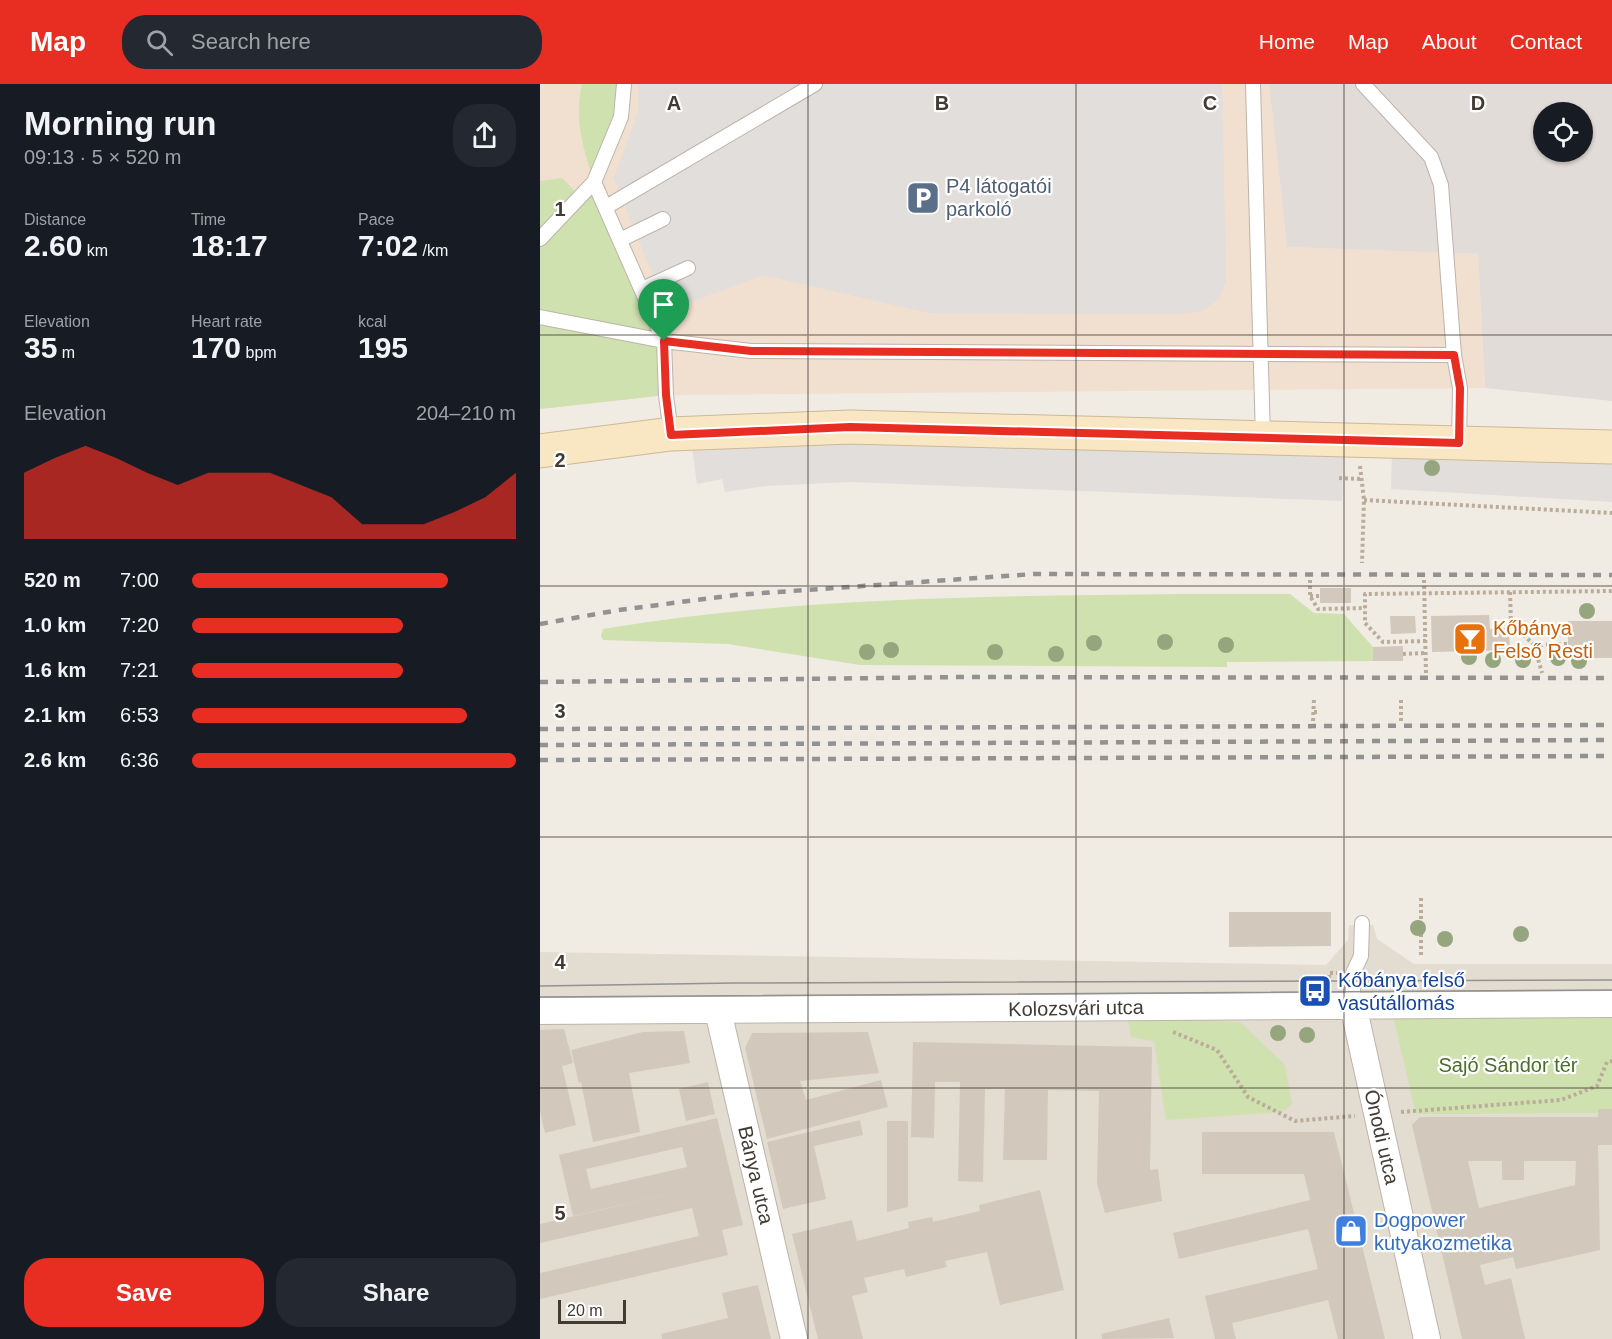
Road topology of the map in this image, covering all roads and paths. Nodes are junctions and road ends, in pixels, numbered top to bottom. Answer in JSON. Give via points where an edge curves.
{"nodes":[{"id":1,"x":624,"y":84,"type":"edge"},
{"id":2,"x":814,"y":84,"type":"edge"},
{"id":3,"x":1253,"y":84,"type":"edge"},
{"id":4,"x":1363,"y":84,"type":"edge"},
{"id":5,"x":594,"y":182,"type":"junction"},
{"id":6,"x":606,"y":207,"type":"junction"},
{"id":7,"x":663,"y":219,"type":"dead end"},
{"id":8,"x":540,"y":239,"type":"edge"},
{"id":9,"x":620,"y":240,"type":"junction"},
{"id":10,"x":688,"y":268,"type":"dead end"},
{"id":11,"x":642,"y":290,"type":"junction"},
{"id":12,"x":540,"y":317,"type":"edge"},
{"id":13,"x":664,"y":341,"type":"junction"},
{"id":14,"x":1261,"y":352,"type":"junction"},
{"id":15,"x":1454,"y":355,"type":"junction"},
{"id":16,"x":671,"y":435,"type":"junction"},
{"id":17,"x":1263,"y":438,"type":"junction"},
{"id":18,"x":1459,"y":443,"type":"junction"},
{"id":19,"x":1612,"y":447,"type":"edge"},
{"id":20,"x":540,"y":451,"type":"edge"},
{"id":21,"x":1339,"y":478,"type":"dead end"},
{"id":22,"x":1364,"y":500,"type":"junction"},
{"id":23,"x":1612,"y":513,"type":"edge"},
{"id":24,"x":1362,"y":563,"type":"dead end"},
{"id":25,"x":1310,"y":580,"type":"dead end"},
{"id":26,"x":1424,"y":580,"type":"dead end"},
{"id":27,"x":1612,"y":591,"type":"edge"},
{"id":28,"x":1510,"y":592,"type":"junction"},
{"id":29,"x":1425,"y":594,"type":"junction"},
{"id":30,"x":1310,"y":596,"type":"junction"},
{"id":31,"x":1320,"y":596,"type":"dead end"},
{"id":32,"x":1365,"y":608,"type":"junction"},
{"id":33,"x":1426,"y":641,"type":"junction"},
{"id":34,"x":1568,"y":644,"type":"dead end"},
{"id":35,"x":1534,"y":645,"type":"junction"},
{"id":36,"x":1426,"y":653,"type":"junction"},
{"id":37,"x":1403,"y":654,"type":"dead end"},
{"id":38,"x":1542,"y":673,"type":"dead end"},
{"id":39,"x":1426,"y":674,"type":"dead end"},
{"id":40,"x":1314,"y":699,"type":"dead end"},
{"id":41,"x":1401,"y":700,"type":"dead end"},
{"id":42,"x":1314,"y":712,"type":"junction"},
{"id":43,"x":1320,"y":712,"type":"dead end"},
{"id":44,"x":1313,"y":721,"type":"dead end"},
{"id":45,"x":1401,"y":721,"type":"dead end"},
{"id":46,"x":1421,"y":898,"type":"dead end"},
{"id":47,"x":1362,"y":923,"type":"dead end"},
{"id":48,"x":1421,"y":955,"type":"dead end"},
{"id":49,"x":1612,"y":1004,"type":"edge"},
{"id":50,"x":1353,"y":1005,"type":"junction"},
{"id":51,"x":1160,"y":1007,"type":"junction"},
{"id":52,"x":540,"y":1011,"type":"edge"},
{"id":53,"x":718,"y":1011,"type":"junction"},
{"id":54,"x":1612,"y":1061,"type":"edge"},
{"id":55,"x":1377,"y":1114,"type":"junction"},
{"id":56,"x":794,"y":1339,"type":"edge"},
{"id":57,"x":1427,"y":1339,"type":"edge"}],
"edges":[{"from":1,"to":5,"type":"lane","via":[[621,117]]},
{"from":2,"to":6,"type":"lane"},
{"from":3,"to":14,"type":"lane"},
{"from":4,"to":15,"type":"lane","via":[[1431,157],[1441,185]]},
{"from":5,"to":6,"type":"lane"},
{"from":5,"to":8,"type":"lane"},
{"from":6,"to":9,"type":"lane"},
{"from":7,"to":9,"type":"lane"},
{"from":9,"to":11,"type":"lane"},
{"from":10,"to":11,"type":"lane"},
{"from":11,"to":13,"type":"lane"},
{"from":12,"to":13,"type":"lane"},
{"from":13,"to":14,"type":"lane","via":[[751,351]]},
{"from":13,"to":16,"type":"lane"},
{"from":14,"to":15,"type":"lane"},
{"from":14,"to":17,"type":"lane"},
{"from":15,"to":18,"type":"lane","via":[[1460,388]]},
{"from":16,"to":17,"type":"street","via":[[850,427]]},
{"from":16,"to":20,"type":"street"},
{"from":17,"to":18,"type":"street"},
{"from":18,"to":19,"type":"street"},
{"from":21,"to":22,"type":"path","via":[[1360,478]]},
{"from":22,"to":23,"type":"path"},
{"from":22,"to":24,"type":"path"},
{"from":25,"to":30,"type":"path"},
{"from":26,"to":29,"type":"path"},
{"from":27,"to":28,"type":"path"},
{"from":28,"to":29,"type":"path"},
{"from":28,"to":35,"type":"path","via":[[1511,623]]},
{"from":29,"to":32,"type":"path","via":[[1365,594]]},
{"from":29,"to":33,"type":"path"},
{"from":30,"to":31,"type":"path"},
{"from":30,"to":32,"type":"path","via":[[1318,609]]},
{"from":32,"to":33,"type":"path","via":[[1365,623],[1383,642]]},
{"from":33,"to":36,"type":"path"},
{"from":34,"to":35,"type":"path"},
{"from":35,"to":38,"type":"path"},
{"from":36,"to":37,"type":"path"},
{"from":36,"to":39,"type":"path"},
{"from":40,"to":42,"type":"path"},
{"from":41,"to":45,"type":"path"},
{"from":42,"to":43,"type":"path"},
{"from":42,"to":44,"type":"path"},
{"from":46,"to":48,"type":"path"},
{"from":47,"to":50,"type":"lane","via":[[1361,956],[1353,973]]},
{"from":49,"to":50,"type":"street","name":"Kolozsvári utca"},
{"from":50,"to":51,"type":"street","name":"Kolozsvári utca"},
{"from":50,"to":55,"type":"street","name":"Ónodi utca"},
{"from":51,"to":53,"type":"street","name":"Kolozsvári utca"},
{"from":51,"to":55,"type":"path","via":[[1163,1028],[1217,1050],[1248,1097],[1295,1121]]},
{"from":52,"to":53,"type":"street","name":"Kolozsvári utca"},
{"from":53,"to":56,"type":"street","name":"Bánya utca"},
{"from":54,"to":55,"type":"path","via":[[1607,1062],[1597,1086],[1561,1100]]},
{"from":55,"to":57,"type":"street","name":"Ónodi utca"}]}
